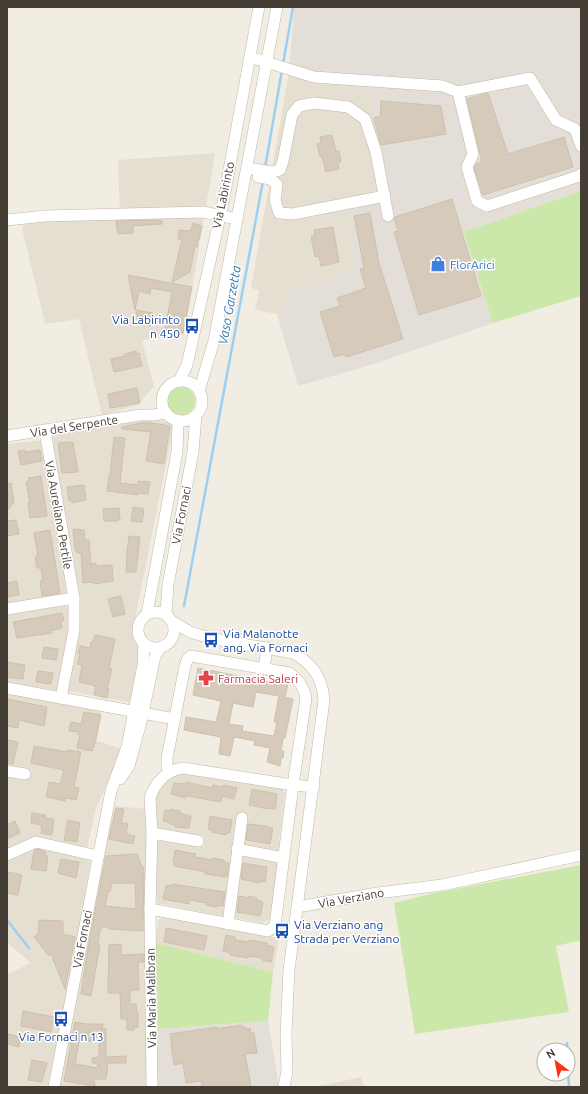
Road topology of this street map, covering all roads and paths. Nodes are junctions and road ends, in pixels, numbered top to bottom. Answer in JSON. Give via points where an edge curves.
{"nodes":[{"id":1,"x":259,"y":7,"type":"edge"},
{"id":2,"x":277,"y":7,"type":"edge"},
{"id":3,"x":250,"y":57,"type":"junction"},
{"id":4,"x":267,"y":62,"type":"junction"},
{"id":5,"x":458,"y":92,"type":"junction"},
{"id":6,"x":581,"y":146,"type":"edge"},
{"id":7,"x":246,"y":172,"type":"junction"},
{"id":8,"x":581,"y":174,"type":"edge"},
{"id":9,"x":264,"y":175,"type":"junction"},
{"id":10,"x":385,"y":196,"type":"junction"},
{"id":11,"x":220,"y":215,"type":"junction"},
{"id":12,"x":388,"y":216,"type":"dead end"},
{"id":13,"x":237,"y":219,"type":"junction"},
{"id":14,"x":7,"y":220,"type":"edge"},
{"id":15,"x":179,"y":381,"type":"junction"},
{"id":16,"x":199,"y":391,"type":"junction"},
{"id":17,"x":162,"y":401,"type":"junction"},
{"id":18,"x":166,"y":413,"type":"junction"},
{"id":19,"x":140,"y":415,"type":"junction"},
{"id":20,"x":196,"y":415,"type":"junction"},
{"id":21,"x":178,"y":420,"type":"junction"},
{"id":22,"x":45,"y":431,"type":"junction"},
{"id":23,"x":7,"y":436,"type":"edge"},
{"id":24,"x":74,"y":598,"type":"junction"},
{"id":25,"x":7,"y":609,"type":"edge"},
{"id":26,"x":146,"y":614,"type":"junction"},
{"id":27,"x":170,"y":618,"type":"junction"},
{"id":28,"x":173,"y":637,"type":"junction"},
{"id":29,"x":210,"y":638,"type":"junction"},
{"id":30,"x":144,"y":643,"type":"junction"},
{"id":31,"x":161,"y":647,"type":"junction"},
{"id":32,"x":267,"y":648,"type":"junction"},
{"id":33,"x":264,"y":668,"type":"junction"},
{"id":34,"x":7,"y":688,"type":"edge"},
{"id":35,"x":61,"y":698,"type":"junction"},
{"id":36,"x":138,"y":712,"type":"junction"},
{"id":37,"x":175,"y":719,"type":"junction"},
{"id":38,"x":7,"y":771,"type":"edge"},
{"id":39,"x":169,"y":772,"type":"junction"},
{"id":40,"x":25,"y":774,"type":"dead end"},
{"id":41,"x":293,"y":785,"type":"junction"},
{"id":42,"x":314,"y":787,"type":"junction"},
{"id":43,"x":242,"y":818,"type":"dead end"},
{"id":44,"x":152,"y":833,"type":"junction"},
{"id":45,"x":198,"y":841,"type":"dead end"},
{"id":46,"x":237,"y":849,"type":"junction"},
{"id":47,"x":7,"y":855,"type":"edge"},
{"id":48,"x":581,"y":855,"type":"edge"},
{"id":49,"x":98,"y":856,"type":"junction"},
{"id":50,"x":284,"y":858,"type":"junction"},
{"id":51,"x":297,"y":907,"type":"junction"},
{"id":52,"x":150,"y":909,"type":"junction"},
{"id":53,"x":228,"y":924,"type":"junction"},
{"id":54,"x":54,"y":1087,"type":"edge"},
{"id":55,"x":152,"y":1087,"type":"edge"},
{"id":56,"x":284,"y":1087,"type":"edge"}],
"edges":[{"from":1,"to":3,"type":"street","name":"Via Labirinto"},
{"from":2,"to":4,"type":"street","name":"Via Labirinto"},
{"from":3,"to":4,"type":"street"},
{"from":3,"to":11,"type":"street","name":"Via Labirinto"},
{"from":4,"to":5,"type":"street","via":[[314,77],[443,86]]},
{"from":4,"to":7,"type":"street","name":"Via Labirinto"},
{"from":5,"to":6,"type":"street","via":[[530,78],[556,120],[575,129]]},
{"from":5,"to":8,"type":"street","via":[[473,154],[466,167],[477,201],[487,206]]},
{"from":7,"to":9,"type":"street","name":"Via Labirinto"},
{"from":7,"to":13,"type":"street","name":"Via Labirinto"},
{"from":9,"to":10,"type":"street","via":[[277,185],[275,200],[279,213],[293,214]]},
{"from":9,"to":10,"type":"street","via":[[278,171],[282,166],[292,115],[299,106],[314,103],[348,107],[365,119],[376,152]]},
{"from":10,"to":12,"type":"street"},
{"from":11,"to":13,"type":"street"},
{"from":11,"to":14,"type":"street","via":[[203,212],[159,212]]},
{"from":11,"to":15,"type":"street","name":"Via Labirinto","via":[[187,365]]},
{"from":13,"to":16,"type":"street","name":"Via Labirinto","via":[[214,342]]},
{"from":15,"to":16,"type":"street","via":[[190,383]]},
{"from":15,"to":17,"type":"street","via":[[167,387]]},
{"from":16,"to":20,"type":"street","name":"Via Fornaci","via":[[201,402]]},
{"from":17,"to":18,"type":"street"},
{"from":17,"to":19,"type":"street","name":"Via del Serpente"},
{"from":18,"to":19,"type":"street","name":"Via del Serpente"},
{"from":18,"to":21,"type":"street"},
{"from":19,"to":22,"type":"street","name":"Via del Serpente"},
{"from":20,"to":21,"type":"street"},
{"from":20,"to":27,"type":"street","name":"Via Fornaci","via":[[193,452],[168,585]]},
{"from":21,"to":26,"type":"street","name":"Via Fornaci","via":[[177,452]]},
{"from":22,"to":23,"type":"street","name":"Via del Serpente"},
{"from":22,"to":24,"type":"street","name":"Via Aureliano Pertile"},
{"from":24,"to":25,"type":"street"},
{"from":24,"to":35,"type":"street","name":"Via Aureliano Pertile","via":[[74,630]]},
{"from":26,"to":27,"type":"street","via":[[154,611]]},
{"from":26,"to":30,"type":"street","name":"Via Fornaci","via":[[138,628]]},
{"from":27,"to":28,"type":"street","name":"Via Fornaci","via":[[174,627]]},
{"from":27,"to":29,"type":"street","via":[[190,632]]},
{"from":28,"to":29,"type":"street"},
{"from":28,"to":31,"type":"street","name":"Via Fornaci"},
{"from":29,"to":32,"type":"street"},
{"from":30,"to":31,"type":"street","via":[[152,647]]},
{"from":30,"to":36,"type":"street","name":"Via Fornaci"},
{"from":31,"to":36,"type":"street","name":"Via Fornaci","via":[[155,656]]},
{"from":32,"to":33,"type":"street"},
{"from":32,"to":42,"type":"street","via":[[293,653],[306,660],[315,671],[323,690]]},
{"from":33,"to":37,"type":"street","via":[[191,656],[185,666]]},
{"from":33,"to":41,"type":"street","via":[[289,673],[298,680],[306,698]]},
{"from":34,"to":35,"type":"street"},
{"from":35,"to":36,"type":"street"},
{"from":36,"to":37,"type":"street"},
{"from":36,"to":49,"type":"street","name":"Via Fornaci","via":[[111,791]]},
{"from":37,"to":39,"type":"street","via":[[167,758]]},
{"from":38,"to":40,"type":"street"},
{"from":39,"to":41,"type":"street","via":[[184,768]]},
{"from":39,"to":44,"type":"street","name":"Via Maria Malibran","via":[[156,784],[150,798]]},
{"from":41,"to":42,"type":"street"},
{"from":41,"to":50,"type":"street"},
{"from":42,"to":51,"type":"street"},
{"from":43,"to":46,"type":"street"},
{"from":44,"to":45,"type":"street"},
{"from":44,"to":52,"type":"street","name":"Via Maria Malibran"},
{"from":46,"to":50,"type":"street"},
{"from":46,"to":53,"type":"street"},
{"from":47,"to":49,"type":"street","via":[[36,842]]},
{"from":48,"to":51,"type":"street","name":"Via Verziano","via":[[442,885]]},
{"from":49,"to":54,"type":"street","name":"Via Fornaci"},
{"from":50,"to":53,"type":"street","via":[[275,926],[268,931]]},
{"from":51,"to":56,"type":"street","via":[[289,970],[287,1071]]},
{"from":52,"to":53,"type":"street"},
{"from":52,"to":55,"type":"street","name":"Via Maria Malibran"}]}
